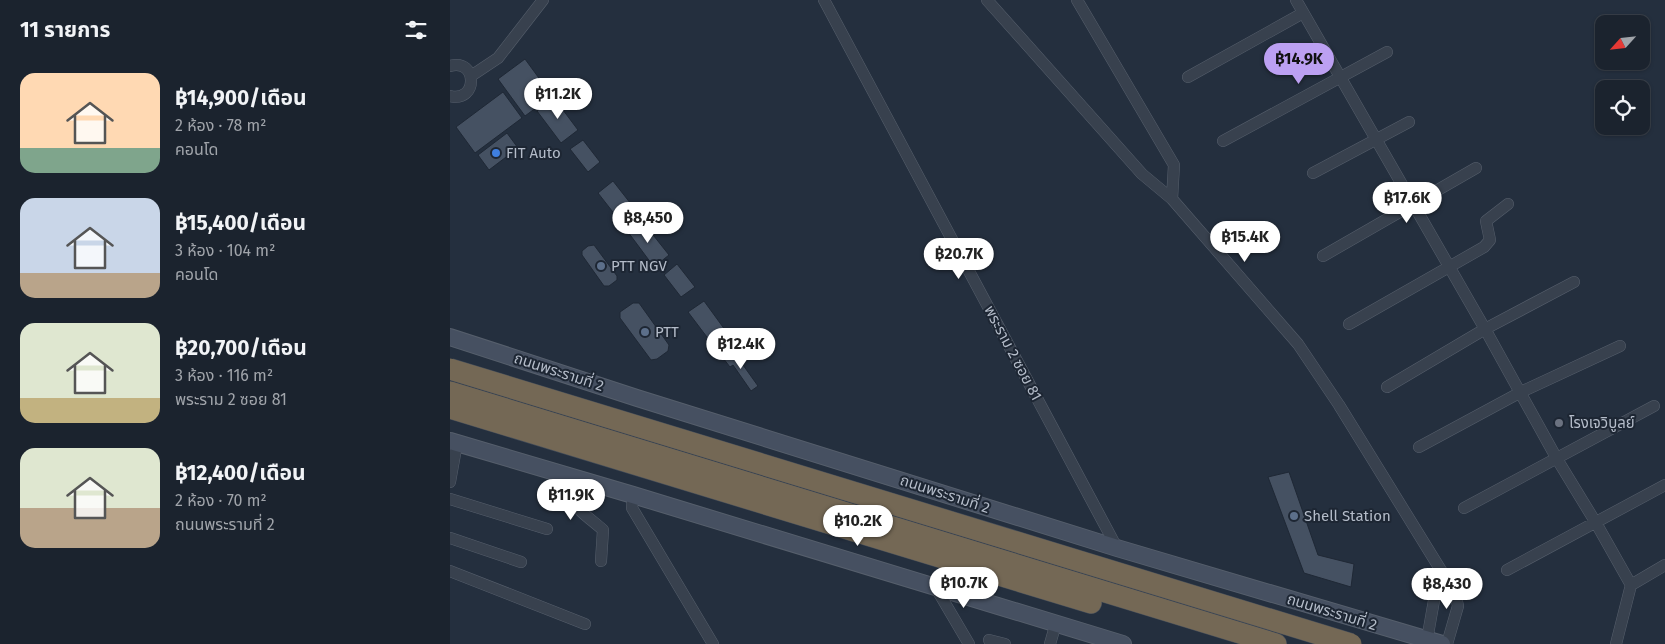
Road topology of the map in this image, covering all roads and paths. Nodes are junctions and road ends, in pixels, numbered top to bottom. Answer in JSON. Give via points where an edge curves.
{"nodes":[{"id":1,"x":824,"y":0,"type":"edge"},
{"id":2,"x":986,"y":0,"type":"edge"},
{"id":3,"x":1077,"y":0,"type":"edge"},
{"id":4,"x":1296,"y":0,"type":"edge"},
{"id":5,"x":537,"y":3,"type":"edge"},
{"id":6,"x":1303,"y":13,"type":"junction"},
{"id":7,"x":1387,"y":52,"type":"dead end"},
{"id":8,"x":451,"y":63,"type":"edge"},
{"id":9,"x":471,"y":76,"type":"junction"},
{"id":10,"x":1188,"y":77,"type":"dead end"},
{"id":11,"x":1340,"y":77,"type":"junction"},
{"id":12,"x":451,"y":98,"type":"edge"},
{"id":13,"x":1409,"y":122,"type":"dead end"},
{"id":14,"x":1376,"y":139,"type":"junction"},
{"id":15,"x":1223,"y":141,"type":"dead end"},
{"id":16,"x":1476,"y":168,"type":"dead end"},
{"id":17,"x":1314,"y":173,"type":"dead end"},
{"id":18,"x":1172,"y":199,"type":"junction"},
{"id":19,"x":1508,"y":204,"type":"dead end"},
{"id":20,"x":1414,"y":205,"type":"junction"},
{"id":21,"x":1323,"y":256,"type":"dead end"},
{"id":22,"x":1449,"y":268,"type":"junction"},
{"id":23,"x":1574,"y":282,"type":"dead end"},
{"id":24,"x":1349,"y":324,"type":"dead end"},
{"id":25,"x":1485,"y":329,"type":"junction"},
{"id":26,"x":450,"y":337,"type":"edge"},
{"id":27,"x":450,"y":342,"type":"edge"},
{"id":28,"x":1620,"y":346,"type":"dead end"},
{"id":29,"x":498,"y":352,"type":"junction"},
{"id":30,"x":450,"y":361,"type":"edge"},
{"id":31,"x":450,"y":368,"type":"edge"},
{"id":32,"x":487,"y":380,"type":"junction"},
{"id":33,"x":1387,"y":387,"type":"dead end"},
{"id":34,"x":450,"y":392,"type":"edge"},
{"id":35,"x":1521,"y":392,"type":"junction"},
{"id":36,"x":1654,"y":406,"type":"dead end"},
{"id":37,"x":450,"y":410,"type":"edge"},
{"id":38,"x":452,"y":440,"type":"edge"},
{"id":39,"x":1420,"y":447,"type":"dead end"},
{"id":40,"x":1557,"y":459,"type":"junction"},
{"id":41,"x":585,"y":480,"type":"junction"},
{"id":42,"x":450,"y":482,"type":"edge"},
{"id":43,"x":1665,"y":485,"type":"edge"},
{"id":44,"x":633,"y":495,"type":"junction"},
{"id":45,"x":450,"y":499,"type":"edge"},
{"id":46,"x":1464,"y":508,"type":"dead end"},
{"id":47,"x":1596,"y":523,"type":"junction"},
{"id":48,"x":548,"y":530,"type":"dead end"},
{"id":49,"x":450,"y":538,"type":"edge"},
{"id":50,"x":1117,"y":548,"type":"junction"},
{"id":51,"x":601,"y":561,"type":"dead end"},
{"id":52,"x":521,"y":562,"type":"dead end"},
{"id":53,"x":1665,"y":565,"type":"edge"},
{"id":54,"x":450,"y":570,"type":"edge"},
{"id":55,"x":1507,"y":570,"type":"dead end"},
{"id":56,"x":1442,"y":572,"type":"junction"},
{"id":57,"x":1631,"y":585,"type":"junction"},
{"id":58,"x":936,"y":588,"type":"junction"},
{"id":59,"x":1056,"y":623,"type":"junction"},
{"id":60,"x":585,"y":624,"type":"dead end"},
{"id":61,"x":989,"y":640,"type":"dead end"},
{"id":62,"x":1435,"y":642,"type":"edge"},
{"id":63,"x":710,"y":643,"type":"edge"},
{"id":64,"x":1223,"y":643,"type":"edge"},
{"id":65,"x":969,"y":644,"type":"edge"},
{"id":66,"x":1005,"y":644,"type":"edge"},
{"id":67,"x":1050,"y":644,"type":"edge"},
{"id":68,"x":1123,"y":644,"type":"edge"},
{"id":69,"x":1276,"y":644,"type":"edge"},
{"id":70,"x":1350,"y":644,"type":"edge"},
{"id":71,"x":1447,"y":644,"type":"edge"},
{"id":72,"x":1616,"y":644,"type":"edge"}],
"edges":[{"from":1,"to":50,"type":"street","name":"พระราม 2 ซอย 81"},
{"from":2,"to":18,"type":"street","via":[[1142,174]]},
{"from":3,"to":18,"type":"street","via":[[1174,165]]},
{"from":4,"to":6,"type":"street"},
{"from":5,"to":9,"type":"street","via":[[498,58]]},
{"from":6,"to":10,"type":"street"},
{"from":6,"to":11,"type":"street"},
{"from":7,"to":11,"type":"street"},
{"from":8,"to":9,"type":"street","via":[[464,67]]},
{"from":9,"to":12,"type":"street","via":[[468,91]]},
{"from":11,"to":14,"type":"street"},
{"from":11,"to":15,"type":"street"},
{"from":13,"to":14,"type":"street"},
{"from":14,"to":17,"type":"street"},
{"from":14,"to":20,"type":"street"},
{"from":16,"to":20,"type":"street"},
{"from":18,"to":56,"type":"street","via":[[1298,344]]},
{"from":19,"to":22,"type":"street","via":[[1486,221],[1490,238],[1487,245]]},
{"from":20,"to":21,"type":"street"},
{"from":20,"to":22,"type":"street"},
{"from":22,"to":24,"type":"street"},
{"from":22,"to":25,"type":"street"},
{"from":23,"to":25,"type":"street"},
{"from":25,"to":33,"type":"street"},
{"from":25,"to":35,"type":"street"},
{"from":26,"to":29,"type":"main road","name":"ถนนพระรามที่ 2"},
{"from":27,"to":29,"type":"main road"},
{"from":28,"to":35,"type":"street"},
{"from":29,"to":50,"type":"main road","name":"ถนนพระรามที่ 2"},
{"from":30,"to":32,"type":"highway"},
{"from":31,"to":32,"type":"highway","name":"ถนนพระรามที่ 2"},
{"from":31,"to":70,"type":"highway","bridge":true},
{"from":32,"to":70,"type":"highway","name":"ถนนพระรามที่ 2"},
{"from":34,"to":69,"type":"highway"},
{"from":35,"to":39,"type":"street"},
{"from":35,"to":40,"type":"street"},
{"from":36,"to":40,"type":"street"},
{"from":37,"to":64,"type":"highway"},
{"from":38,"to":41,"type":"main road"},
{"from":38,"to":42,"type":"street"},
{"from":40,"to":46,"type":"street"},
{"from":40,"to":47,"type":"street"},
{"from":41,"to":44,"type":"main road"},
{"from":41,"to":51,"type":"street","via":[[577,506],[603,530]]},
{"from":43,"to":47,"type":"street"},
{"from":44,"to":58,"type":"main road"},
{"from":44,"to":63,"type":"street","via":[[632,508]]},
{"from":45,"to":48,"type":"street"},
{"from":47,"to":55,"type":"street"},
{"from":47,"to":57,"type":"street"},
{"from":49,"to":52,"type":"street"},
{"from":50,"to":62,"type":"main road","name":"ถนนพระรามที่ 2"},
{"from":53,"to":57,"type":"street"},
{"from":54,"to":60,"type":"street"},
{"from":56,"to":62,"type":"street","via":[[1436,588]]},
{"from":56,"to":71,"type":"street","via":[[1454,588],[1458,606]]},
{"from":57,"to":72,"type":"street"},
{"from":58,"to":59,"type":"main road"},
{"from":58,"to":65,"type":"street"},
{"from":59,"to":67,"type":"street"},
{"from":59,"to":68,"type":"main road"},
{"from":61,"to":66,"type":"street"}]}
